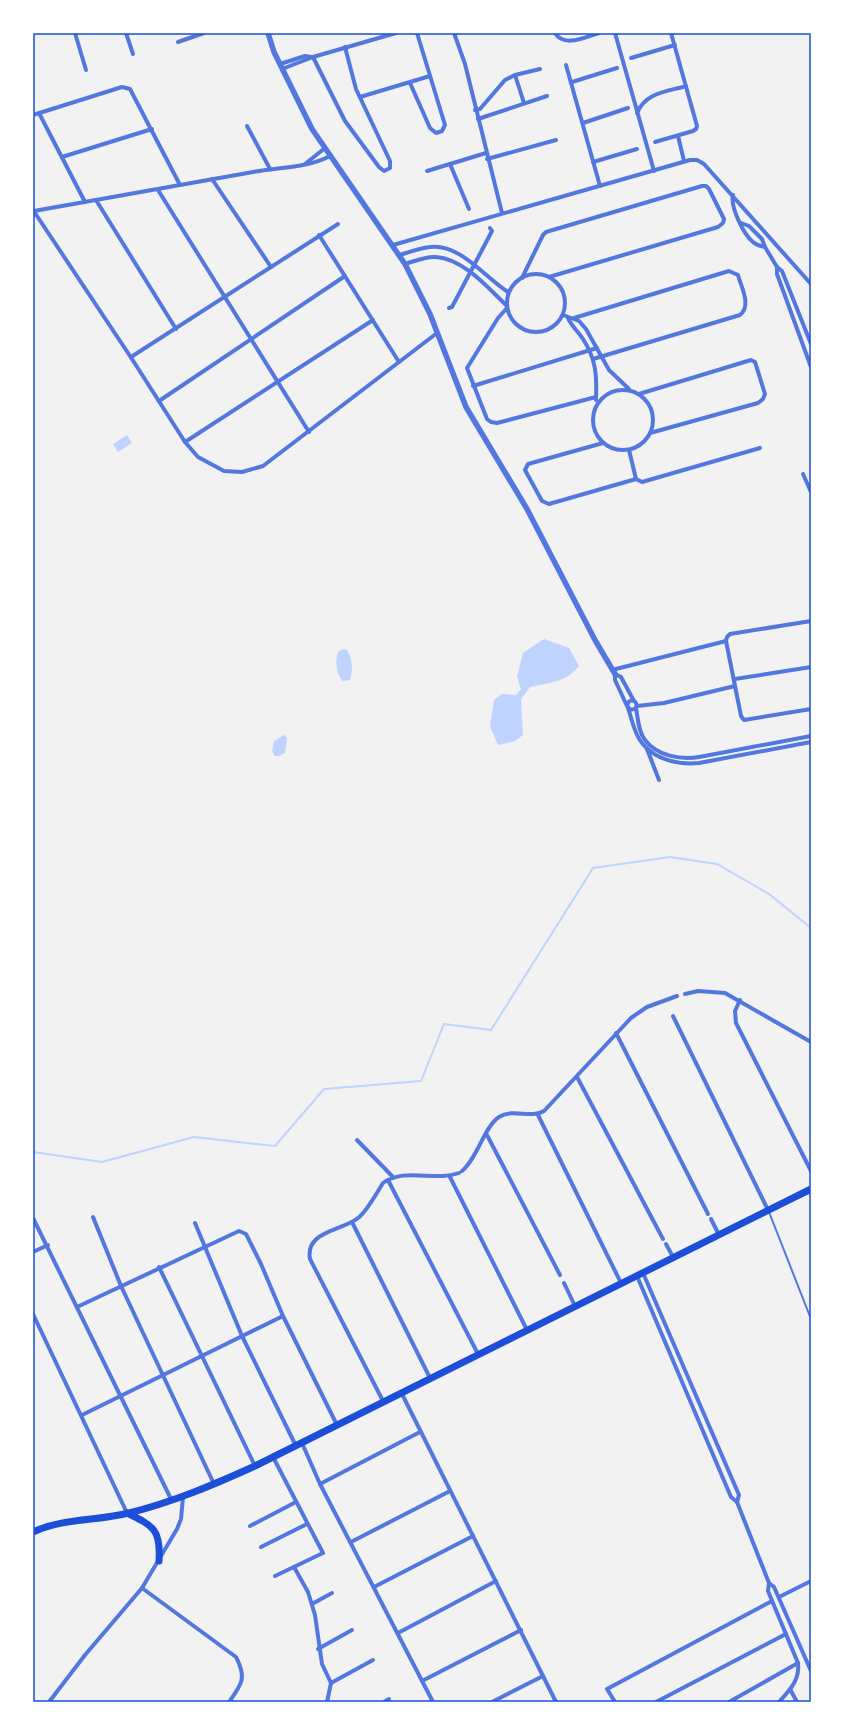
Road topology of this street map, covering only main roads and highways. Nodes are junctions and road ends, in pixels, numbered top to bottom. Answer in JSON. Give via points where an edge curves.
{"nodes":[{"id":1,"x":811,"y":1189,"type":"edge"},
{"id":2,"x":126,"y":1513,"type":"junction"},
{"id":3,"x":33,"y":1532,"type":"edge"},
{"id":4,"x":159,"y":1562,"type":"road end"}],
"edges":[{"from":1,"to":2,"type":"main road","via":[[273,1458],[183,1497]]},
{"from":2,"to":3,"type":"main road","via":[[49,1525]]},
{"from":2,"to":4,"type":"main road","via":[[155,1530],[159,1540]]}]}
